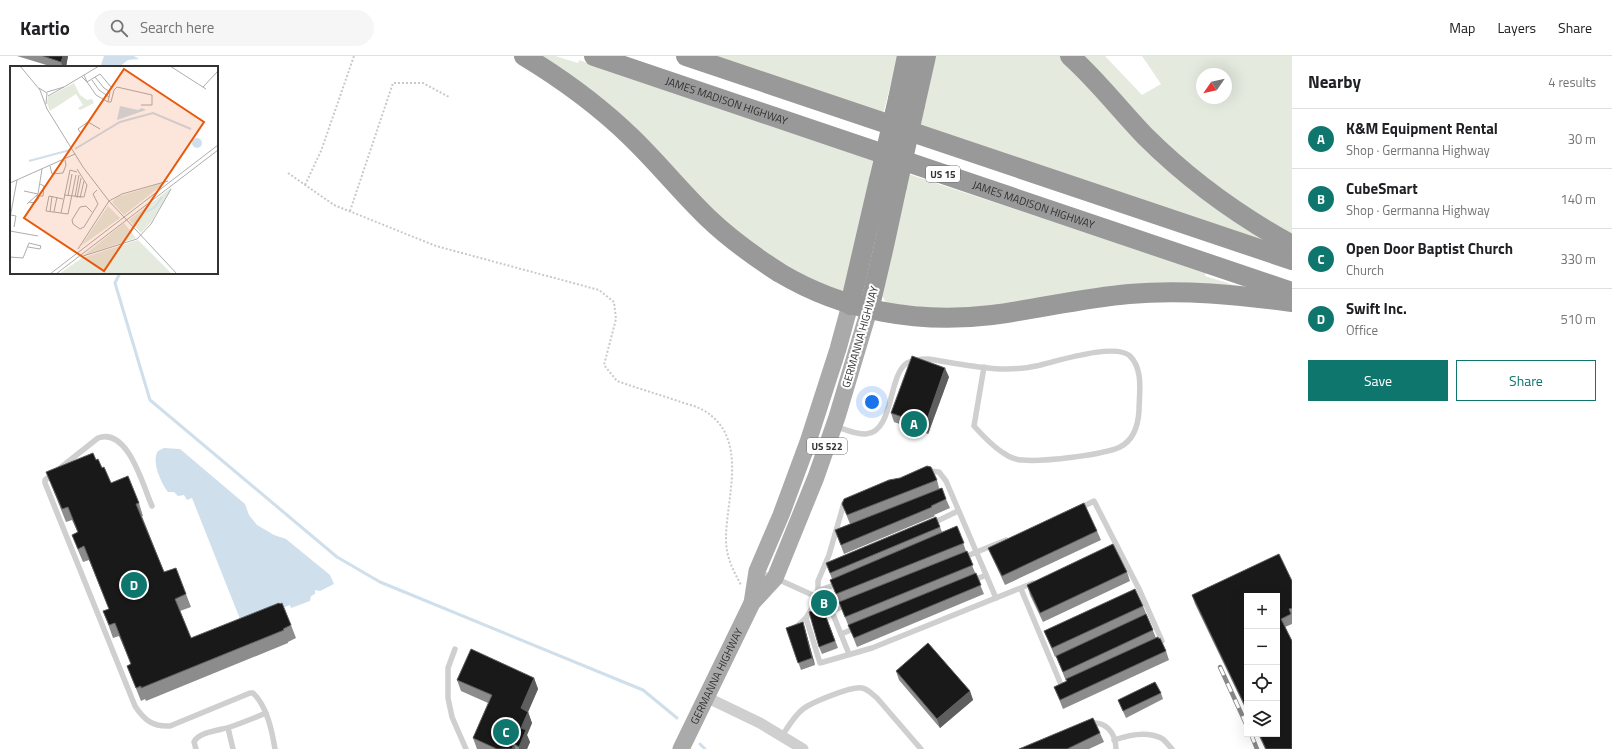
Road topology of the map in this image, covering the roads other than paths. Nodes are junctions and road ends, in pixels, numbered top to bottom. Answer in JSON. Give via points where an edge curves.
{"nodes":[{"id":1,"x":524,"y":56,"type":"edge"},
{"id":2,"x":594,"y":56,"type":"edge"},
{"id":3,"x":686,"y":56,"type":"edge"},
{"id":4,"x":907,"y":56,"type":"edge"},
{"id":5,"x":926,"y":56,"type":"edge"},
{"id":6,"x":1070,"y":56,"type":"edge"},
{"id":7,"x":906,"y":102,"type":"junction"},
{"id":8,"x":1292,"y":245,"type":"edge"},
{"id":9,"x":1292,"y":260,"type":"edge"},
{"id":10,"x":1292,"y":292,"type":"edge"},
{"id":11,"x":1292,"y":302,"type":"edge"},
{"id":12,"x":860,"y":307,"type":"junction"},
{"id":13,"x":984,"y":367,"type":"junction"},
{"id":14,"x":834,"y":426,"type":"junction"},
{"id":15,"x":923,"y":474,"type":"edge"},
{"id":16,"x":950,"y":490,"type":"junction"},
{"id":17,"x":944,"y":492,"type":"edge"},
{"id":18,"x":857,"y":497,"type":"edge"},
{"id":19,"x":152,"y":506,"type":"dead end"},
{"id":20,"x":958,"y":511,"type":"junction"},
{"id":21,"x":1073,"y":511,"type":"edge"},
{"id":22,"x":922,"y":527,"type":"edge"},
{"id":23,"x":966,"y":528,"type":"junction"},
{"id":24,"x":960,"y":531,"type":"edge"},
{"id":25,"x":842,"y":532,"type":"edge"},
{"id":26,"x":835,"y":535,"type":"junction"},
{"id":27,"x":1010,"y":539,"type":"edge"},
{"id":28,"x":1117,"y":545,"type":"junction"},
{"id":29,"x":1110,"y":548,"type":"edge"},
{"id":30,"x":976,"y":552,"type":"junction"},
{"id":31,"x":955,"y":561,"type":"edge"},
{"id":32,"x":831,"y":564,"type":"edge"},
{"id":33,"x":825,"y":566,"type":"junction"},
{"id":34,"x":756,"y":571,"type":"junction"},
{"id":35,"x":986,"y":575,"type":"junction"},
{"id":36,"x":775,"y":578,"type":"junction"},
{"id":37,"x":847,"y":579,"type":"edge"},
{"id":38,"x":1041,"y":579,"type":"edge"},
{"id":39,"x":964,"y":584,"type":"edge"},
{"id":40,"x":1020,"y":589,"type":"junction"},
{"id":41,"x":818,"y":591,"type":"junction"},
{"id":42,"x":1140,"y":591,"type":"junction"},
{"id":43,"x":1133,"y":594,"type":"edge"},
{"id":44,"x":818,"y":598,"type":"junction"},
{"id":45,"x":996,"y":598,"type":"junction"},
{"id":46,"x":752,"y":603,"type":"junction"},
{"id":47,"x":852,"y":603,"type":"edge"},
{"id":48,"x":832,"y":611,"type":"junction"},
{"id":49,"x":1152,"y":617,"type":"junction"},
{"id":50,"x":806,"y":618,"type":"junction"},
{"id":51,"x":1145,"y":620,"type":"edge"},
{"id":52,"x":865,"y":624,"type":"edge"},
{"id":53,"x":788,"y":631,"type":"edge"},
{"id":54,"x":1047,"y":632,"type":"edge"},
{"id":55,"x":841,"y":634,"type":"junction"},
{"id":56,"x":1040,"y":635,"type":"junction"},
{"id":57,"x":1148,"y":648,"type":"edge"},
{"id":58,"x":455,"y":649,"type":"dead end"},
{"id":59,"x":849,"y":654,"type":"junction"},
{"id":60,"x":1059,"y":660,"type":"edge"},
{"id":61,"x":1052,"y":663,"type":"junction"},
{"id":62,"x":1069,"y":684,"type":"edge"},
{"id":63,"x":706,"y":697,"type":"junction"},
{"id":64,"x":266,"y":713,"type":"junction"},
{"id":65,"x":1083,"y":726,"type":"edge"},
{"id":66,"x":228,"y":728,"type":"junction"},
{"id":67,"x":782,"y":736,"type":"junction"},
{"id":68,"x":1114,"y":740,"type":"junction"},
{"id":69,"x":196,"y":749,"type":"edge"},
{"id":70,"x":233,"y":749,"type":"edge"},
{"id":71,"x":275,"y":749,"type":"edge"},
{"id":72,"x":466,"y":749,"type":"edge"},
{"id":73,"x":681,"y":749,"type":"edge"},
{"id":74,"x":803,"y":749,"type":"edge"},
{"id":75,"x":921,"y":749,"type":"edge"},
{"id":76,"x":1116,"y":749,"type":"edge"},
{"id":77,"x":1172,"y":749,"type":"edge"}],
"edges":[{"from":1,"to":12,"type":"highway","via":[[596,106],[629,135],[708,218],[757,258],[808,287]]},
{"from":2,"to":10,"type":"highway","name":"JAMES MADISON HIGHWAY","number":"US 15"},
{"from":3,"to":9,"type":"highway"},
{"from":4,"to":7,"type":"highway","name":"GERMANNA HIGHWAY","number":"US 522"},
{"from":5,"to":7,"type":"highway","name":"GERMANNA HIGHWAY","number":"US 522"},
{"from":6,"to":8,"type":"highway","via":[[1106,90],[1145,136],[1182,169],[1244,216]]},
{"from":7,"to":12,"type":"highway","name":"GERMANNA HIGHWAY","number":"US 522","bridge":true},
{"from":11,"to":12,"type":"highway","via":[[1196,292],[1159,292],[1127,294],[991,315],[961,317],[895,314]]},
{"from":12,"to":14,"type":"main road","name":"GERMANNA HIGHWAY","number":"US 522"},
{"from":12,"to":34,"type":"main road","name":"GERMANNA HIGHWAY","number":"US 522","via":[[838,349],[808,442],[781,515]]},
{"from":13,"to":13,"type":"lane","via":[[1002,369],[1034,366],[1080,355],[1122,352],[1136,365],[1139,377],[1136,430],[1131,439],[1113,451],[1046,460],[1021,460],[1005,455],[986,440],[974,426]]},
{"from":13,"to":14,"type":"lane","via":[[928,359],[916,360],[900,370],[886,413],[873,433],[865,435]]},
{"from":14,"to":36,"type":"main road","name":"GERMANNA HIGHWAY","number":"US 522","via":[[813,486]]},
{"from":15,"to":16,"type":"lane","via":[[930,471],[939,472]]},
{"from":16,"to":17,"type":"lane"},
{"from":16,"to":20,"type":"lane"},
{"from":18,"to":26,"type":"lane","via":[[844,503]]},
{"from":19,"to":64,"type":"lane","via":[[130,455],[120,442],[109,436],[98,438],[45,480],[135,706],[147,721],[170,726],[250,693],[256,696]]},
{"from":20,"to":22,"type":"lane"},
{"from":20,"to":23,"type":"lane"},
{"from":21,"to":28,"type":"lane","via":[[1094,501]]},
{"from":23,"to":24,"type":"lane"},
{"from":23,"to":30,"type":"lane"},
{"from":25,"to":26,"type":"lane"},
{"from":26,"to":33,"type":"lane"},
{"from":27,"to":30,"type":"lane"},
{"from":28,"to":29,"type":"lane"},
{"from":28,"to":42,"type":"lane"},
{"from":30,"to":31,"type":"lane"},
{"from":30,"to":35,"type":"lane"},
{"from":32,"to":33,"type":"lane"},
{"from":33,"to":41,"type":"lane","via":[[818,582]]},
{"from":34,"to":36,"type":"lane"},
{"from":34,"to":46,"type":"main road","name":"GERMANNA HIGHWAY","number":"US 522"},
{"from":35,"to":39,"type":"lane"},
{"from":35,"to":45,"type":"lane"},
{"from":36,"to":44,"type":"lane"},
{"from":36,"to":46,"type":"main road","name":"GERMANNA HIGHWAY","number":"US 522"},
{"from":37,"to":41,"type":"lane"},
{"from":38,"to":40,"type":"lane"},
{"from":40,"to":45,"type":"lane"},
{"from":40,"to":56,"type":"lane"},
{"from":41,"to":44,"type":"lane"},
{"from":42,"to":43,"type":"lane"},
{"from":42,"to":49,"type":"lane"},
{"from":44,"to":48,"type":"lane","via":[[828,602]]},
{"from":44,"to":50,"type":"lane"},
{"from":45,"to":59,"type":"lane","via":[[872,648]]},
{"from":46,"to":63,"type":"main road","name":"GERMANNA HIGHWAY","number":"US 522"},
{"from":47,"to":48,"type":"lane"},
{"from":48,"to":55,"type":"lane"},
{"from":49,"to":51,"type":"lane"},
{"from":49,"to":57,"type":"lane","via":[[1162,641]]},
{"from":50,"to":53,"type":"lane"},
{"from":50,"to":59,"type":"lane","via":[[820,663]]},
{"from":52,"to":55,"type":"lane"},
{"from":54,"to":56,"type":"lane"},
{"from":55,"to":59,"type":"lane"},
{"from":56,"to":61,"type":"lane"},
{"from":58,"to":72,"type":"lane","via":[[448,668],[448,698],[452,716]]},
{"from":60,"to":61,"type":"lane"},
{"from":61,"to":62,"type":"lane","via":[[1062,687]]},
{"from":63,"to":67,"type":"street"},
{"from":63,"to":73,"type":"main road","name":"GERMANNA HIGHWAY","number":"US 522"},
{"from":64,"to":66,"type":"lane"},
{"from":64,"to":71,"type":"lane"},
{"from":65,"to":68,"type":"lane","via":[[1097,722],[1104,724]]},
{"from":66,"to":69,"type":"lane","via":[[218,729],[195,739]]},
{"from":66,"to":70,"type":"lane"},
{"from":67,"to":74,"type":"street"},
{"from":67,"to":75,"type":"lane","via":[[803,709],[844,690],[860,687],[877,698]]},
{"from":68,"to":76,"type":"lane"},
{"from":68,"to":77,"type":"lane","via":[[1143,734],[1161,738]]}]}
